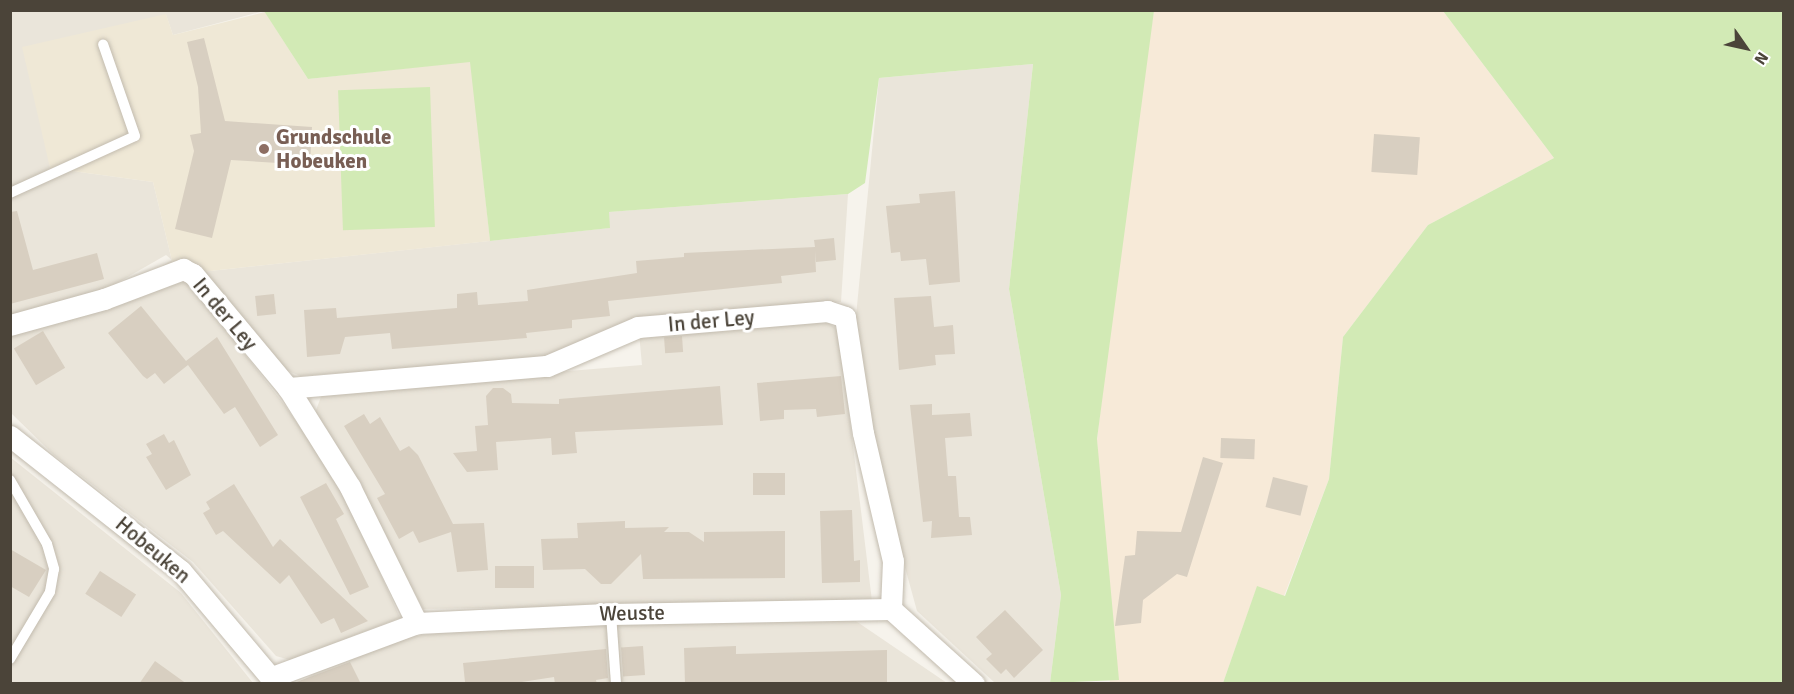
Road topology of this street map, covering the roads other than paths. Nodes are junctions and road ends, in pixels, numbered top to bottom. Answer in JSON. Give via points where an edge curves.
{"nodes":[{"id":1,"x":104,"y":44,"type":"dead end"},
{"id":2,"x":10,"y":192,"type":"edge"},
{"id":3,"x":10,"y":325,"type":"edge"},
{"id":4,"x":288,"y":388,"type":"junction"},
{"id":5,"x":12,"y":443,"type":"edge"},
{"id":6,"x":10,"y":480,"type":"edge"},
{"id":7,"x":891,"y":609,"type":"junction"},
{"id":8,"x":611,"y":614,"type":"junction"},
{"id":9,"x":417,"y":623,"type":"junction"},
{"id":10,"x":10,"y":659,"type":"edge"},
{"id":11,"x":274,"y":680,"type":"edge"},
{"id":12,"x":616,"y":684,"type":"edge"},
{"id":13,"x":974,"y":684,"type":"edge"}],
"edges":[{"from":1,"to":2,"type":"lane","via":[[135,136]]},
{"from":3,"to":4,"type":"street","name":"In der Ley","via":[[105,299],[183,269],[193,274]]},
{"from":4,"to":7,"type":"street","name":"In der Ley","via":[[546,366],[638,327],[827,311],[845,317],[862,433],[893,561]]},
{"from":4,"to":9,"type":"street","name":"In der Ley","via":[[350,487]]},
{"from":5,"to":11,"type":"street","name":"Hobeuken","via":[[182,571]]},
{"from":6,"to":10,"type":"lane","via":[[47,544],[54,569],[50,592]]},
{"from":7,"to":8,"type":"street","name":"Weuste"},
{"from":7,"to":13,"type":"street"},
{"from":8,"to":9,"type":"street","name":"Weuste"},
{"from":8,"to":12,"type":"lane"},
{"from":9,"to":11,"type":"street","name":"Weuste"}]}
